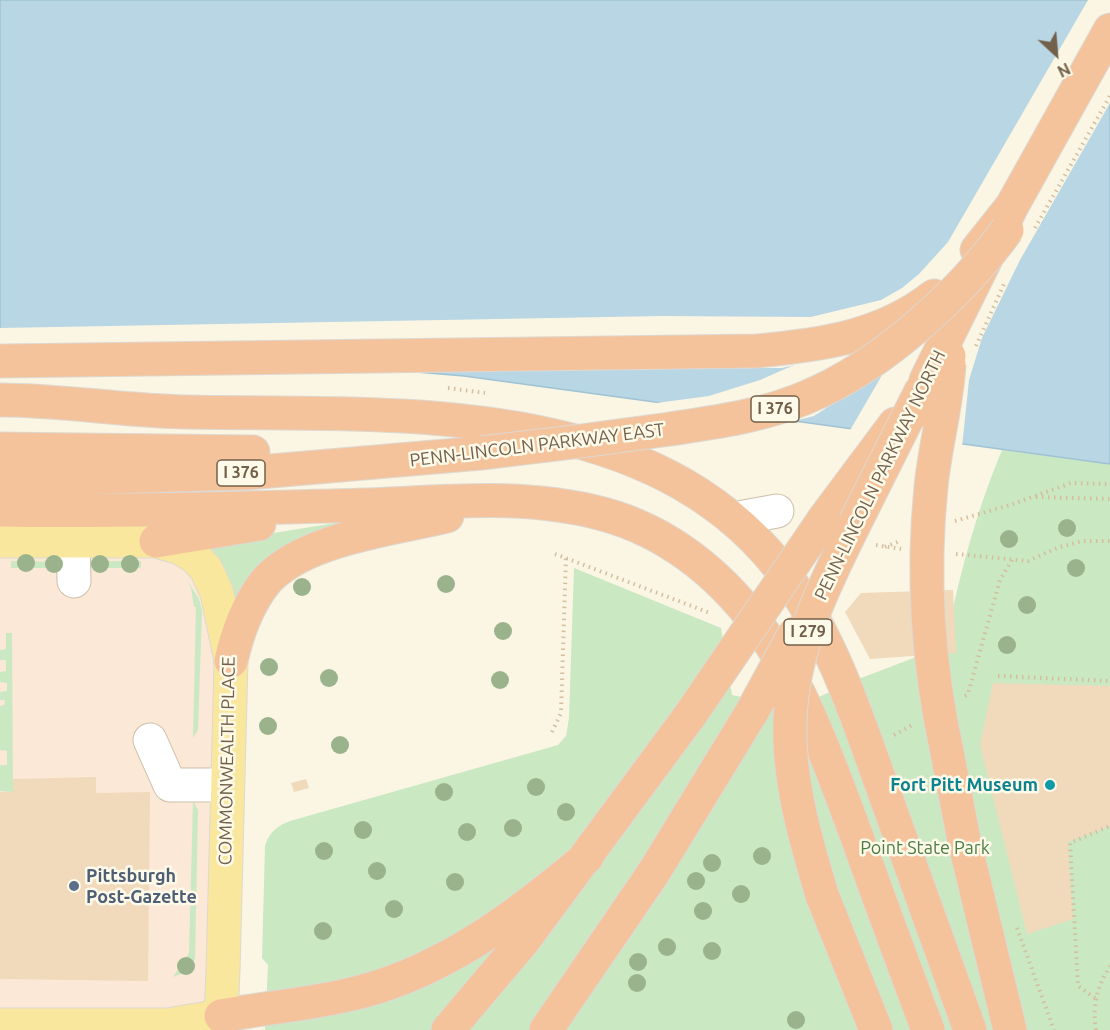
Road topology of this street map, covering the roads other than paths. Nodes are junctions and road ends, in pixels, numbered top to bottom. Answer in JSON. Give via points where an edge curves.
{"nodes":[{"id":1,"x":1110,"y":30,"type":"edge"},
{"id":2,"x":1110,"y":45,"type":"edge"},
{"id":3,"x":1017,"y":223,"type":"junction"},
{"id":4,"x":962,"y":354,"type":"junction"},
{"id":5,"x":0,"y":361,"type":"edge"},
{"id":6,"x":922,"y":389,"type":"junction"},
{"id":7,"x":0,"y":400,"type":"edge"},
{"id":8,"x":174,"y":412,"type":"junction"},
{"id":9,"x":0,"y":421,"type":"edge"},
{"id":10,"x":0,"y":449,"type":"edge"},
{"id":11,"x":481,"y":453,"type":"junction"},
{"id":12,"x":0,"y":480,"type":"edge"},
{"id":13,"x":531,"y":501,"type":"junction"},
{"id":14,"x":388,"y":504,"type":"junction"},
{"id":15,"x":0,"y":510,"type":"edge"},
{"id":16,"x":777,"y":511,"type":"dead end"},
{"id":17,"x":733,"y":519,"type":"junction"},
{"id":18,"x":0,"y":541,"type":"edge"},
{"id":19,"x":156,"y":541,"type":"junction"},
{"id":20,"x":72,"y":542,"type":"junction"},
{"id":21,"x":74,"y":581,"type":"dead end"},
{"id":22,"x":231,"y":661,"type":"junction"},
{"id":23,"x":150,"y":740,"type":"dead end"},
{"id":24,"x":228,"y":785,"type":"junction"},
{"id":25,"x":964,"y":840,"type":"junction"},
{"id":26,"x":587,"y":857,"type":"junction"},
{"id":27,"x":0,"y":1025,"type":"edge"},
{"id":28,"x":221,"y":1025,"type":"edge"},
{"id":29,"x":448,"y":1030,"type":"edge"},
{"id":30,"x":546,"y":1030,"type":"edge"},
{"id":31,"x":876,"y":1030,"type":"edge"},
{"id":32,"x":928,"y":1030,"type":"edge"},
{"id":33,"x":970,"y":1030,"type":"edge"},
{"id":34,"x":1010,"y":1030,"type":"edge"},
{"id":35,"x":1031,"y":1030,"type":"edge"}],
"edges":[{"from":1,"to":3,"type":"highway","number":"I 376"},
{"from":2,"to":3,"type":"highway","number":"I 376"},
{"from":3,"to":4,"type":"highway","name":"PENN-LINCOLN PARKWAY NORTH","bridge":true},
{"from":3,"to":5,"type":"highway","number":"I 376","via":[[917,309],[872,332],[816,345],[746,352]]},
{"from":3,"to":6,"type":"highway","name":"PENN-LINCOLN PARKWAY NORTH","number":"I 279","bridge":true},
{"from":3,"to":11,"type":"highway","name":"PENN-LINCOLN PARKWAY EAST","number":"I 376","bridge":true,"via":[[935,311],[848,375],[806,398],[730,420]]},
{"from":4,"to":25,"type":"highway","name":"PENN-LINCOLN PARKWAY NORTH","bridge":true,"via":[[948,391],[931,489],[928,618],[937,704]]},
{"from":4,"to":30,"type":"highway","bridge":true,"via":[[891,452],[753,710],[654,872]]},
{"from":6,"to":26,"type":"highway","bridge":true,"via":[[800,553],[691,714]]},
{"from":6,"to":31,"type":"highway","name":"PENN-LINCOLN PARKWAY NORTH","number":"I 279","bridge":true,"via":[[823,591],[802,648],[790,720],[796,795],[822,895]]},
{"from":7,"to":8,"type":"highway","via":[[48,400]]},
{"from":8,"to":9,"type":"highway"},
{"from":8,"to":17,"type":"highway","via":[[425,417],[510,427],[549,435],[641,465]]},
{"from":10,"to":11,"type":"highway"},
{"from":11,"to":12,"type":"highway","name":"PENN-LINCOLN PARKWAY EAST","number":"I 376","via":[[247,472]]},
{"from":13,"to":14,"type":"highway"},
{"from":13,"to":22,"type":"highway","via":[[452,515],[298,557],[264,584],[246,613]]},
{"from":13,"to":32,"type":"highway","via":[[604,514],[663,538],[716,577],[758,626],[827,759]]},
{"from":14,"to":15,"type":"highway"},
{"from":14,"to":19,"type":"highway"},
{"from":16,"to":17,"type":"lane"},
{"from":17,"to":33,"type":"highway","via":[[768,553],[791,583],[839,672]]},
{"from":18,"to":20,"type":"main road"},
{"from":19,"to":20,"type":"main road"},
{"from":19,"to":22,"type":"main road","name":"COMMONWEALTH PLACE","via":[[180,548],[206,569],[217,593]]},
{"from":20,"to":21,"type":"lane"},
{"from":22,"to":24,"type":"main road","name":"COMMONWEALTH PLACE"},
{"from":23,"to":24,"type":"lane","via":[[170,785]]},
{"from":24,"to":28,"type":"main road","name":"COMMONWEALTH PLACE"},
{"from":25,"to":34,"type":"highway","name":"PENN-LINCOLN PARKWAY NORTH"},
{"from":25,"to":35,"type":"highway"},
{"from":26,"to":28,"type":"highway","via":[[483,936],[412,974],[345,996]]},
{"from":26,"to":29,"type":"highway"},
{"from":27,"to":28,"type":"main road"}]}
